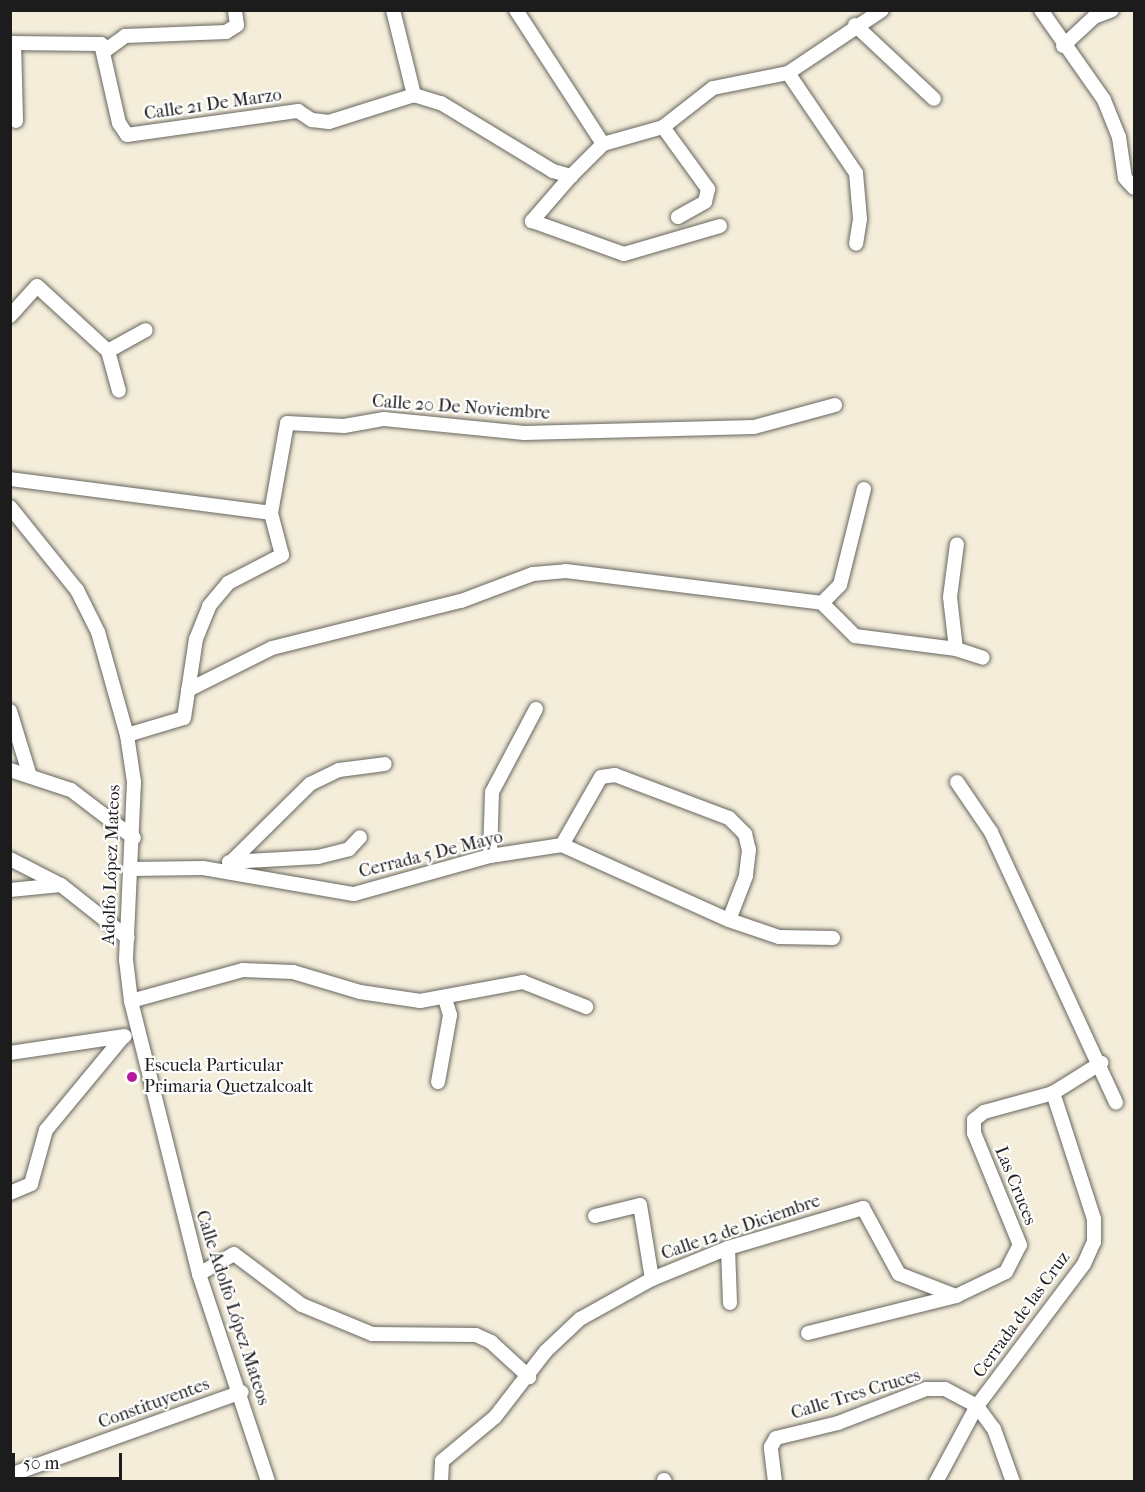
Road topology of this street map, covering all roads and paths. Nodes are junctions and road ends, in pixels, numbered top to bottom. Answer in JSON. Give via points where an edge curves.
{"nodes":[{"id":1,"x":235,"y":10,"type":"edge"},
{"id":2,"x":393,"y":10,"type":"edge"},
{"id":3,"x":516,"y":10,"type":"edge"},
{"id":4,"x":882,"y":10,"type":"edge"},
{"id":5,"x":1041,"y":10,"type":"edge"},
{"id":6,"x":1112,"y":10,"type":"edge"},
{"id":7,"x":855,"y":25,"type":"junction"},
{"id":8,"x":12,"y":43,"type":"edge"},
{"id":9,"x":1063,"y":46,"type":"junction"},
{"id":10,"x":106,"y":50,"type":"junction"},
{"id":11,"x":788,"y":73,"type":"junction"},
{"id":12,"x":414,"y":95,"type":"junction"},
{"id":13,"x":934,"y":99,"type":"dead end"},
{"id":14,"x":16,"y":121,"type":"dead end"},
{"id":15,"x":663,"y":127,"type":"junction"},
{"id":16,"x":603,"y":144,"type":"junction"},
{"id":17,"x":571,"y":176,"type":"junction"},
{"id":18,"x":1134,"y":188,"type":"edge"},
{"id":19,"x":678,"y":217,"type":"dead end"},
{"id":20,"x":720,"y":226,"type":"dead end"},
{"id":21,"x":856,"y":244,"type":"dead end"},
{"id":22,"x":10,"y":316,"type":"edge"},
{"id":23,"x":146,"y":330,"type":"dead end"},
{"id":24,"x":108,"y":351,"type":"junction"},
{"id":25,"x":119,"y":391,"type":"dead end"},
{"id":26,"x":835,"y":405,"type":"dead end"},
{"id":27,"x":10,"y":479,"type":"edge"},
{"id":28,"x":864,"y":489,"type":"dead end"},
{"id":29,"x":10,"y":507,"type":"edge"},
{"id":30,"x":271,"y":513,"type":"junction"},
{"id":31,"x":957,"y":544,"type":"dead end"},
{"id":32,"x":822,"y":603,"type":"junction"},
{"id":33,"x":956,"y":649,"type":"junction"},
{"id":34,"x":983,"y":658,"type":"dead end"},
{"id":35,"x":188,"y":690,"type":"junction"},
{"id":36,"x":536,"y":709,"type":"dead end"},
{"id":37,"x":10,"y":711,"type":"edge"},
{"id":38,"x":127,"y":735,"type":"junction"},
{"id":39,"x":384,"y":764,"type":"dead end"},
{"id":40,"x":10,"y":770,"type":"edge"},
{"id":41,"x":30,"y":776,"type":"junction"},
{"id":42,"x":957,"y":782,"type":"dead end"},
{"id":43,"x":360,"y":837,"type":"dead end"},
{"id":44,"x":134,"y":838,"type":"junction"},
{"id":45,"x":562,"y":845,"type":"junction"},
{"id":46,"x":490,"y":856,"type":"junction"},
{"id":47,"x":10,"y":859,"type":"edge"},
{"id":48,"x":232,"y":861,"type":"junction"},
{"id":49,"x":203,"y":868,"type":"junction"},
{"id":50,"x":130,"y":869,"type":"junction"},
{"id":51,"x":61,"y":885,"type":"junction"},
{"id":52,"x":10,"y":890,"type":"edge"},
{"id":53,"x":729,"y":920,"type":"junction"},
{"id":54,"x":128,"y":938,"type":"junction"},
{"id":55,"x":833,"y":938,"type":"dead end"},
{"id":56,"x":445,"y":999,"type":"junction"},
{"id":57,"x":131,"y":1001,"type":"junction"},
{"id":58,"x":586,"y":1007,"type":"dead end"},
{"id":59,"x":137,"y":1030,"type":"junction"},
{"id":60,"x":123,"y":1037,"type":"junction"},
{"id":61,"x":10,"y":1053,"type":"edge"},
{"id":62,"x":1101,"y":1063,"type":"junction"},
{"id":63,"x":438,"y":1082,"type":"dead end"},
{"id":64,"x":1053,"y":1093,"type":"junction"},
{"id":65,"x":1116,"y":1103,"type":"dead end"},
{"id":66,"x":164,"y":1146,"type":"joint"},
{"id":67,"x":10,"y":1193,"type":"edge"},
{"id":68,"x":595,"y":1216,"type":"dead end"},
{"id":69,"x":728,"y":1248,"type":"junction"},
{"id":70,"x":199,"y":1274,"type":"junction"},
{"id":71,"x":652,"y":1279,"type":"junction"},
{"id":72,"x":956,"y":1296,"type":"junction"},
{"id":73,"x":730,"y":1303,"type":"dead end"},
{"id":74,"x":808,"y":1333,"type":"dead end"},
{"id":75,"x":529,"y":1377,"type":"junction"},
{"id":76,"x":242,"y":1392,"type":"junction"},
{"id":77,"x":977,"y":1406,"type":"junction"},
{"id":78,"x":10,"y":1475,"type":"edge"},
{"id":79,"x":268,"y":1482,"type":"edge"},
{"id":80,"x":441,"y":1482,"type":"edge"},
{"id":81,"x":775,"y":1482,"type":"edge"},
{"id":82,"x":936,"y":1482,"type":"edge"},
{"id":83,"x":1013,"y":1482,"type":"edge"}],
"edges":[{"from":1,"to":10,"type":"street","via":[[237,25],[226,32],[125,36]]},
{"from":2,"to":12,"type":"street"},
{"from":3,"to":16,"type":"street"},
{"from":4,"to":7,"type":"street"},
{"from":5,"to":9,"type":"street"},
{"from":6,"to":9,"type":"street","via":[[1094,17]]},
{"from":7,"to":11,"type":"street","via":[[822,55]]},
{"from":7,"to":13,"type":"street"},
{"from":8,"to":10,"type":"street","via":[[92,42]]},
{"from":8,"to":14,"type":"street"},
{"from":9,"to":18,"type":"street","via":[[1104,100],[1119,136],[1125,178]]},
{"from":10,"to":12,"type":"street","name":"Calle 21 De Marzo","via":[[119,123],[127,135],[298,111],[312,120],[329,122]]},
{"from":11,"to":15,"type":"street","via":[[713,88]]},
{"from":11,"to":21,"type":"street","via":[[856,173],[860,219]]},
{"from":12,"to":17,"type":"street","via":[[441,103],[553,171]]},
{"from":15,"to":16,"type":"street"},
{"from":15,"to":19,"type":"street","via":[[708,189],[705,202]]},
{"from":16,"to":17,"type":"street"},
{"from":17,"to":20,"type":"street","via":[[532,221],[624,254]]},
{"from":22,"to":24,"type":"street","via":[[37,286]]},
{"from":23,"to":24,"type":"street"},
{"from":24,"to":25,"type":"street"},
{"from":26,"to":30,"type":"street","name":"Calle 20 De Noviembre","via":[[754,427],[524,433],[384,418],[344,426],[287,423]]},
{"from":27,"to":30,"type":"street"},
{"from":28,"to":32,"type":"street","via":[[840,585]]},
{"from":29,"to":38,"type":"street","name":"Adolfo López Mateos","via":[[77,590],[98,632]]},
{"from":30,"to":35,"type":"street","name":"Calle 20 De Noviembre","via":[[282,555],[228,583],[209,606],[196,639]]},
{"from":31,"to":33,"type":"street","via":[[950,597]]},
{"from":32,"to":33,"type":"street","via":[[855,636]]},
{"from":32,"to":35,"type":"street","via":[[566,571],[533,574],[461,601],[272,648]]},
{"from":33,"to":34,"type":"street"},
{"from":35,"to":38,"type":"street","name":"Calle 20 De Noviembre","via":[[184,718]]},
{"from":36,"to":46,"type":"street","via":[[492,792]]},
{"from":37,"to":41,"type":"street"},
{"from":38,"to":44,"type":"street","name":"Adolfo López Mateos","via":[[134,782]]},
{"from":39,"to":48,"type":"street","via":[[339,770],[310,784]]},
{"from":40,"to":41,"type":"street"},
{"from":41,"to":44,"type":"street","via":[[71,790]]},
{"from":42,"to":62,"type":"street","via":[[991,832],[1072,1017]]},
{"from":43,"to":48,"type":"street","via":[[349,849],[318,857]]},
{"from":44,"to":50,"type":"street","name":"Adolfo López Mateos"},
{"from":45,"to":46,"type":"street","name":"Cerrada 5 De Mayo"},
{"from":45,"to":53,"type":"street"},
{"from":45,"to":53,"type":"street","via":[[601,777],[615,775],[729,818],[745,834],[749,850],[746,876]]},
{"from":46,"to":49,"type":"street","name":"Cerrada 5 De Mayo","via":[[354,894]]},
{"from":47,"to":51,"type":"street"},
{"from":48,"to":49,"type":"street"},
{"from":49,"to":50,"type":"street","name":"Cerrada 5 De Mayo"},
{"from":50,"to":54,"type":"street","name":"Adolfo López Mateos"},
{"from":51,"to":52,"type":"street"},
{"from":51,"to":54,"type":"street"},
{"from":53,"to":55,"type":"street","via":[[779,937]]},
{"from":54,"to":57,"type":"street","name":"Adolfo López Mateos"},
{"from":56,"to":57,"type":"street","via":[[360,992],[293,972],[243,970]]},
{"from":56,"to":58,"type":"street","via":[[523,982]]},
{"from":56,"to":63,"type":"street","via":[[450,1015]]},
{"from":57,"to":59,"type":"street","name":"Adolfo López Mateos"},
{"from":59,"to":60,"type":"street"},
{"from":59,"to":66,"type":"street","name":"Adolfo López Mateos"},
{"from":60,"to":61,"type":"street"},
{"from":60,"to":67,"type":"street","via":[[46,1130],[31,1184]]},
{"from":62,"to":64,"type":"street","name":"Las Cruces"},
{"from":62,"to":65,"type":"street"},
{"from":64,"to":72,"type":"street","name":"Las Cruces","via":[[984,1112],[974,1120],[974,1133],[1020,1245],[1006,1272]]},
{"from":64,"to":77,"type":"street","name":"Cerrada de las Cruz","via":[[1094,1219],[1094,1242],[1084,1264]]},
{"from":66,"to":70,"type":"street","name":"Calle Adolfo López Mateos"},
{"from":68,"to":71,"type":"street","via":[[640,1205]]},
{"from":69,"to":71,"type":"street","name":"Calle 12 de Diciembre"},
{"from":69,"to":72,"type":"street","name":"Calle 12 de Diciembre","via":[[855,1208],[870,1212],[899,1274]]},
{"from":69,"to":73,"type":"street","name":"Calle 12 de Diciembre"},
{"from":70,"to":75,"type":"street","via":[[234,1254],[302,1305],[372,1334],[476,1335],[491,1342]]},
{"from":70,"to":76,"type":"street","name":"Calle Adolfo López Mateos"},
{"from":71,"to":75,"type":"street","name":"Calle 12 de Diciembre","via":[[580,1319],[546,1351]]},
{"from":72,"to":74,"type":"street"},
{"from":75,"to":80,"type":"street","name":"Calle 12 de Diciembre","via":[[495,1417],[442,1461]]},
{"from":76,"to":78,"type":"street","name":"Constituyentes"},
{"from":76,"to":79,"type":"street","name":"Calle Adolfo López Mateos"},
{"from":77,"to":81,"type":"street","name":"Calle Tres Cruces","via":[[945,1389],[926,1389],[838,1423],[776,1438],[771,1447]]},
{"from":77,"to":82,"type":"street","name":"Cerrada de las Cruz"},
{"from":77,"to":83,"type":"street","name":"Calle Tres Cruces","via":[[994,1429]]}]}
